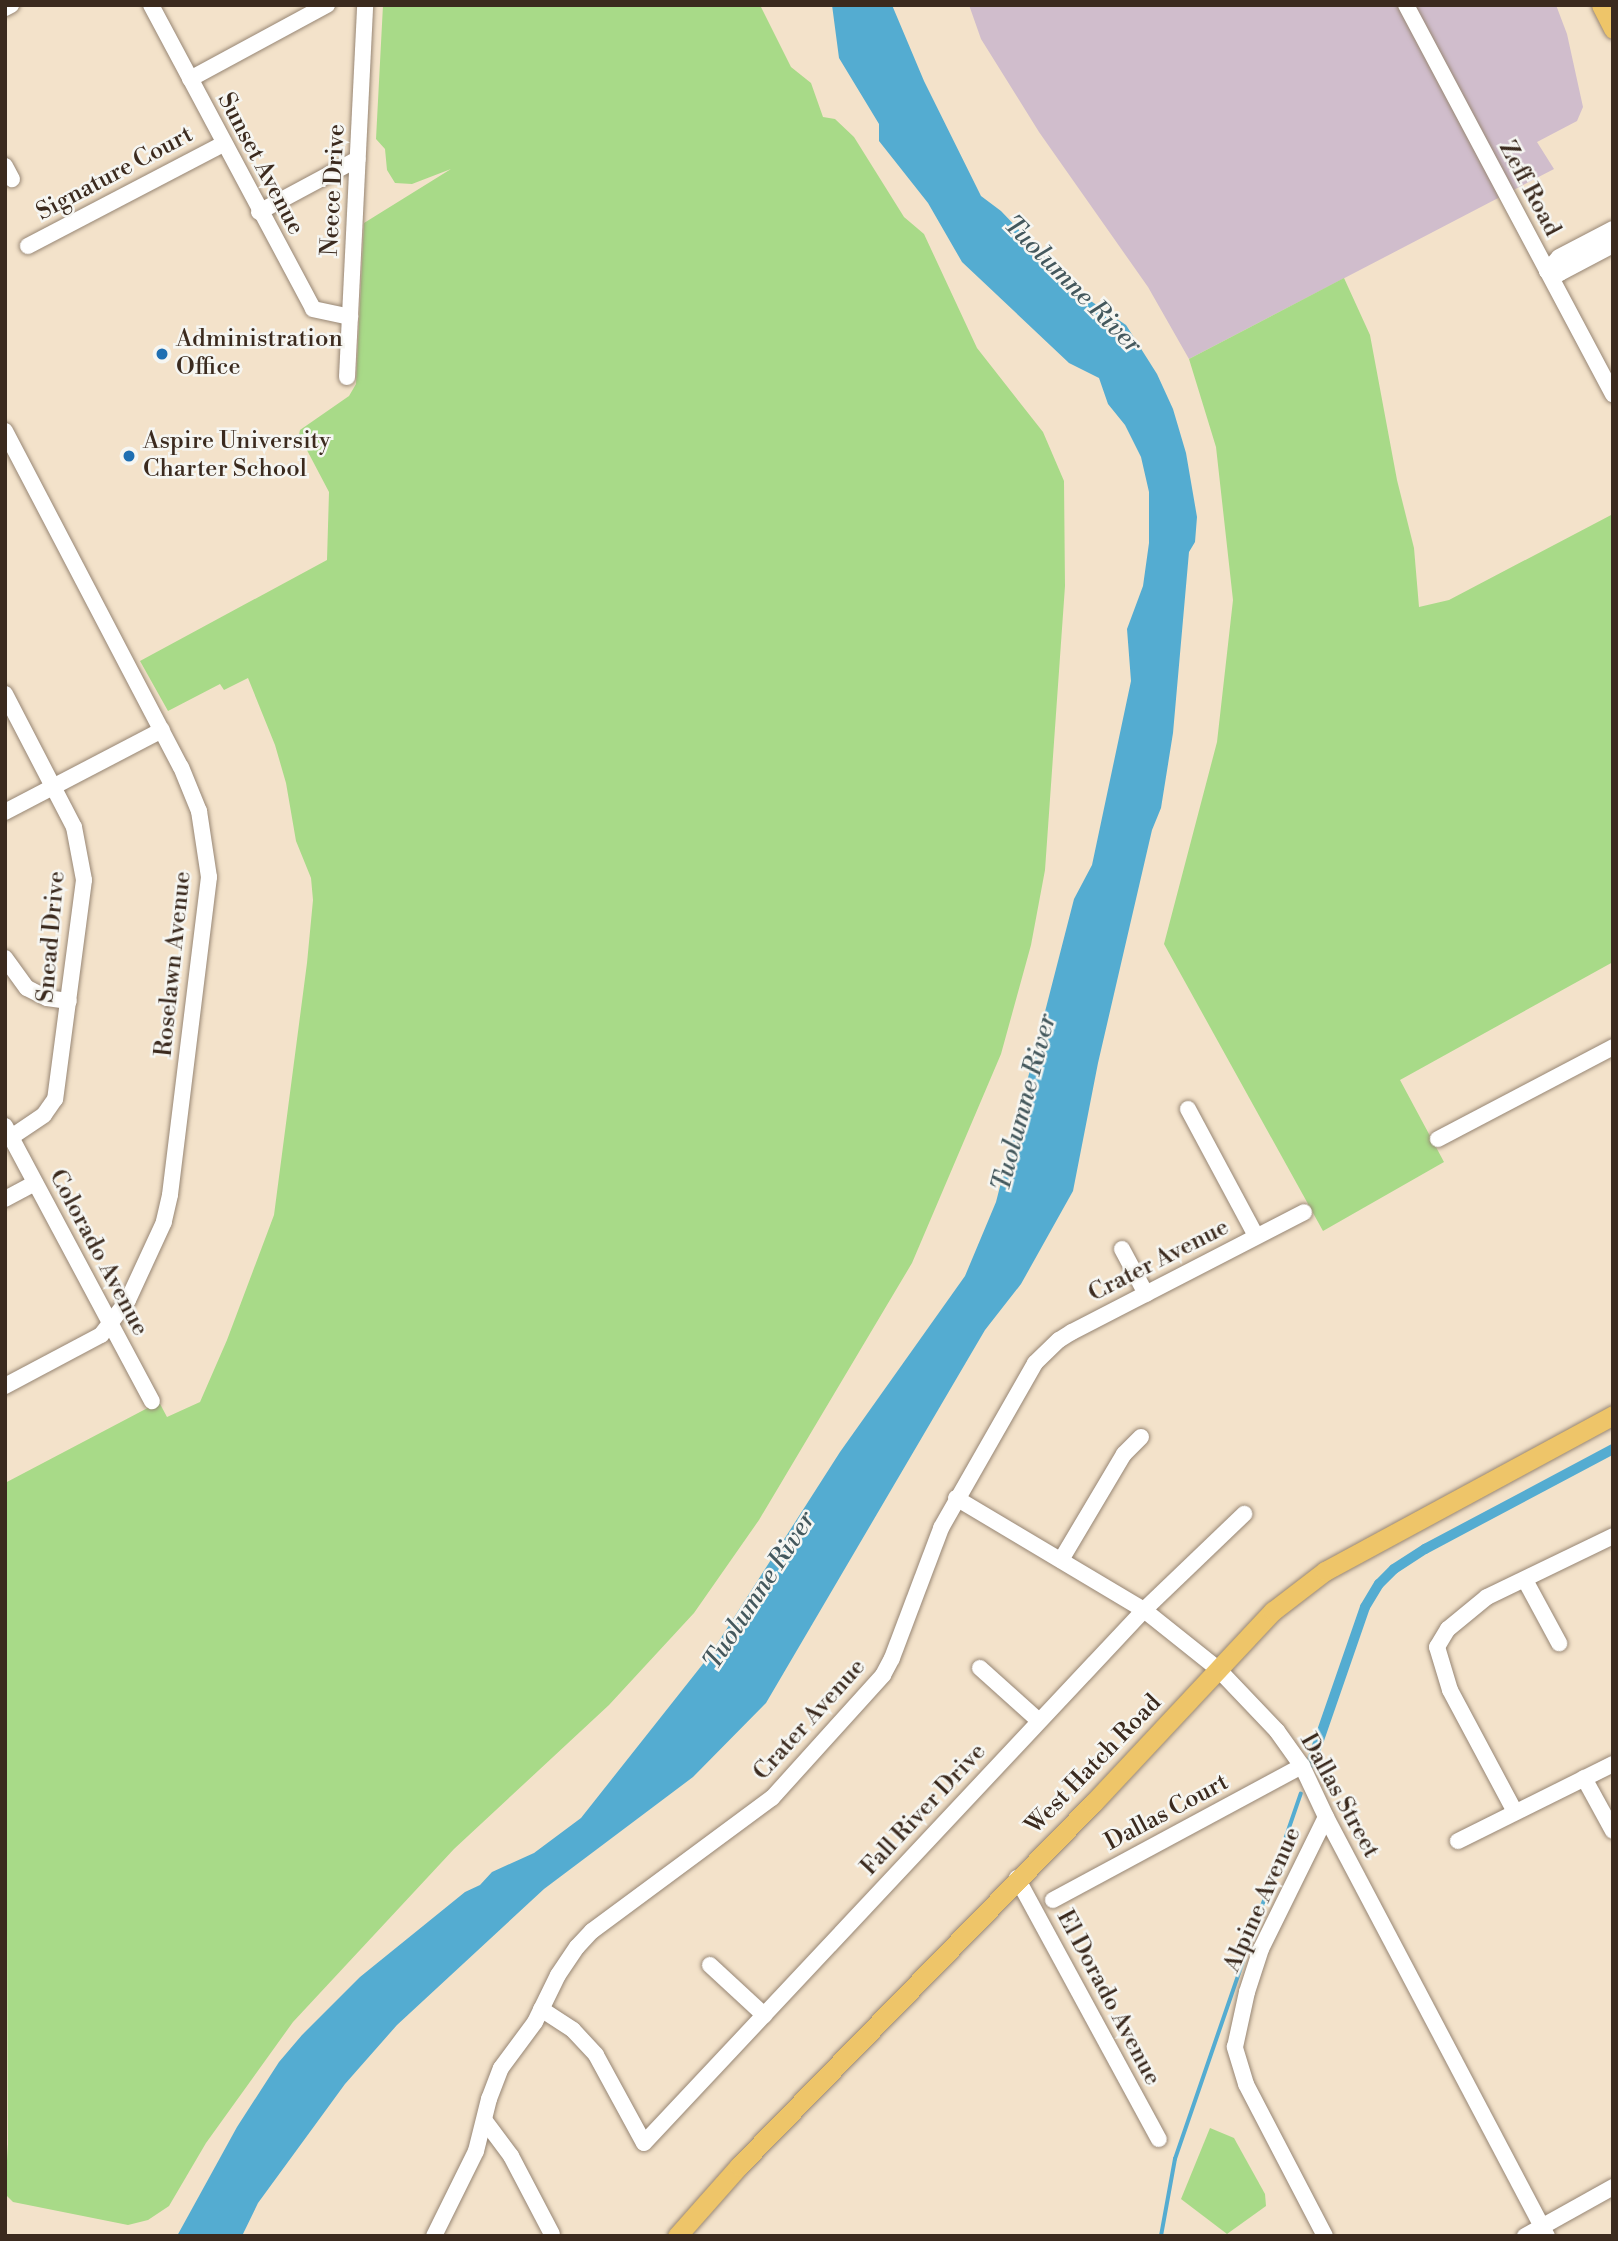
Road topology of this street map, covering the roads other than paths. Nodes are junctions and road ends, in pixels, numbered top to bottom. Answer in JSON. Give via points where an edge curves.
{"nodes":[{"id":1,"x":10,"y":5,"type":"edge"},
{"id":2,"x":151,"y":5,"type":"edge"},
{"id":3,"x":327,"y":5,"type":"edge"},
{"id":4,"x":365,"y":5,"type":"edge"},
{"id":5,"x":1406,"y":5,"type":"edge"},
{"id":6,"x":1601,"y":5,"type":"edge"},
{"id":7,"x":5,"y":8,"type":"edge"},
{"id":8,"x":1613,"y":29,"type":"edge"},
{"id":9,"x":190,"y":79,"type":"junction"},
{"id":10,"x":223,"y":144,"type":"junction"},
{"id":11,"x":358,"y":159,"type":"junction"},
{"id":12,"x":259,"y":212,"type":"junction"},
{"id":13,"x":1613,"y":229,"type":"edge"},
{"id":14,"x":1613,"y":245,"type":"edge"},
{"id":15,"x":27,"y":246,"type":"dead end"},
{"id":16,"x":1547,"y":271,"type":"junction"},
{"id":17,"x":351,"y":317,"type":"junction"},
{"id":18,"x":347,"y":377,"type":"dead end"},
{"id":19,"x":1613,"y":394,"type":"edge"},
{"id":20,"x":5,"y":431,"type":"edge"},
{"id":21,"x":5,"y":694,"type":"edge"},
{"id":22,"x":162,"y":730,"type":"junction"},
{"id":23,"x":54,"y":786,"type":"junction"},
{"id":24,"x":5,"y":812,"type":"edge"},
{"id":25,"x":5,"y":958,"type":"edge"},
{"id":26,"x":69,"y":1001,"type":"junction"},
{"id":27,"x":1613,"y":1048,"type":"edge"},
{"id":28,"x":1188,"y":1109,"type":"dead end"},
{"id":29,"x":8,"y":1132,"type":"edge"},
{"id":30,"x":1438,"y":1139,"type":"dead end"},
{"id":31,"x":35,"y":1183,"type":"junction"},
{"id":32,"x":5,"y":1199,"type":"edge"},
{"id":33,"x":1304,"y":1212,"type":"dead end"},
{"id":34,"x":1256,"y":1236,"type":"junction"},
{"id":35,"x":1122,"y":1249,"type":"dead end"},
{"id":36,"x":1146,"y":1294,"type":"junction"},
{"id":37,"x":110,"y":1324,"type":"junction"},
{"id":38,"x":5,"y":1386,"type":"edge"},
{"id":39,"x":152,"y":1401,"type":"dead end"},
{"id":40,"x":1613,"y":1415,"type":"edge"},
{"id":41,"x":1141,"y":1437,"type":"dead end"},
{"id":42,"x":956,"y":1498,"type":"junction"},
{"id":43,"x":1244,"y":1514,"type":"dead end"},
{"id":44,"x":1613,"y":1536,"type":"edge"},
{"id":45,"x":1061,"y":1560,"type":"junction"},
{"id":46,"x":1525,"y":1580,"type":"junction"},
{"id":47,"x":1144,"y":1610,"type":"junction"},
{"id":48,"x":1559,"y":1643,"type":"dead end"},
{"id":49,"x":980,"y":1668,"type":"dead end"},
{"id":50,"x":1218,"y":1670,"type":"junction"},
{"id":51,"x":1039,"y":1721,"type":"junction"},
{"id":52,"x":1613,"y":1764,"type":"edge"},
{"id":53,"x":1302,"y":1766,"type":"junction"},
{"id":54,"x":1584,"y":1779,"type":"junction"},
{"id":55,"x":1514,"y":1810,"type":"junction"},
{"id":56,"x":1326,"y":1817,"type":"junction"},
{"id":57,"x":1613,"y":1831,"type":"edge"},
{"id":58,"x":1458,"y":1841,"type":"dead end"},
{"id":59,"x":1017,"y":1878,"type":"junction"},
{"id":60,"x":1052,"y":1900,"type":"dead end"},
{"id":61,"x":710,"y":1965,"type":"dead end"},
{"id":62,"x":541,"y":2009,"type":"junction"},
{"id":63,"x":764,"y":2015,"type":"junction"},
{"id":64,"x":485,"y":2121,"type":"junction"},
{"id":65,"x":1158,"y":2139,"type":"dead end"},
{"id":66,"x":1613,"y":2188,"type":"edge"},
{"id":67,"x":1545,"y":2231,"type":"edge"},
{"id":68,"x":552,"y":2234,"type":"edge"},
{"id":69,"x":434,"y":2236,"type":"edge"},
{"id":70,"x":677,"y":2236,"type":"edge"},
{"id":71,"x":1325,"y":2236,"type":"edge"},
{"id":72,"x":1525,"y":2236,"type":"edge"}],
"edges":[{"from":1,"to":7,"type":"street"},
{"from":2,"to":9,"type":"street","name":"Sunset Avenue"},
{"from":3,"to":9,"type":"street"},
{"from":4,"to":11,"type":"street","name":"Neece Drive"},
{"from":5,"to":16,"type":"street","name":"Zeff Road"},
{"from":6,"to":8,"type":"main road"},
{"from":9,"to":10,"type":"street","name":"Sunset Avenue"},
{"from":10,"to":12,"type":"street","name":"Sunset Avenue"},
{"from":10,"to":15,"type":"street","name":"Signature Court"},
{"from":11,"to":12,"type":"street"},
{"from":11,"to":17,"type":"street","name":"Neece Drive"},
{"from":12,"to":17,"type":"street","name":"Sunset Avenue","via":[[313,309]]},
{"from":13,"to":16,"type":"street","via":[[1559,257]]},
{"from":14,"to":16,"type":"street","via":[[1560,273]]},
{"from":16,"to":19,"type":"street","name":"Zeff Road"},
{"from":17,"to":18,"type":"street","name":"Neece Drive"},
{"from":20,"to":22,"type":"street","name":"Roselawn Avenue"},
{"from":21,"to":23,"type":"street","name":"Snead Drive"},
{"from":22,"to":23,"type":"street"},
{"from":22,"to":37,"type":"street","name":"Roselawn Avenue","via":[[199,811],[208,855],[208,900],[164,1222],[140,1277]]},
{"from":23,"to":24,"type":"street"},
{"from":23,"to":26,"type":"street","name":"Snead Drive","via":[[74,827],[83,864]]},
{"from":25,"to":26,"type":"street","via":[[26,988]]},
{"from":26,"to":29,"type":"street","name":"Snead Drive","via":[[55,1099],[44,1115]]},
{"from":27,"to":30,"type":"street"},
{"from":28,"to":34,"type":"street"},
{"from":29,"to":31,"type":"street","name":"Colorado Avenue"},
{"from":31,"to":32,"type":"street"},
{"from":31,"to":37,"type":"street","name":"Colorado Avenue"},
{"from":33,"to":34,"type":"street","name":"Crater Avenue"},
{"from":34,"to":36,"type":"street","name":"Crater Avenue"},
{"from":35,"to":36,"type":"street"},
{"from":36,"to":42,"type":"street","name":"Crater Avenue","via":[[1065,1336],[1035,1363]]},
{"from":37,"to":38,"type":"street","via":[[101,1335]]},
{"from":37,"to":39,"type":"street","name":"Colorado Avenue"},
{"from":40,"to":50,"type":"main road","name":"West Hatch Road","via":[[1325,1571],[1273,1611]]},
{"from":41,"to":45,"type":"street","via":[[1124,1454]]},
{"from":42,"to":45,"type":"street","name":"Dallas Street"},
{"from":42,"to":62,"type":"street","name":"Crater Avenue","via":[[883,1675],[772,1798],[592,1931],[566,1961]]},
{"from":43,"to":47,"type":"street","name":"Fall River Drive"},
{"from":44,"to":46,"type":"street"},
{"from":45,"to":47,"type":"street","name":"Dallas Street"},
{"from":46,"to":48,"type":"street"},
{"from":46,"to":55,"type":"street","via":[[1475,1606],[1448,1629],[1437,1647],[1450,1690]]},
{"from":47,"to":50,"type":"street","name":"Dallas Street"},
{"from":47,"to":51,"type":"street","name":"Fall River Drive"},
{"from":49,"to":51,"type":"street"},
{"from":50,"to":53,"type":"street","name":"Dallas Street","via":[[1263,1714]]},
{"from":50,"to":59,"type":"main road","name":"West Hatch Road"},
{"from":51,"to":63,"type":"street","name":"Fall River Drive"},
{"from":52,"to":54,"type":"street"},
{"from":53,"to":56,"type":"street","name":"Dallas Street"},
{"from":53,"to":60,"type":"street","name":"Dallas Court"},
{"from":54,"to":55,"type":"street"},
{"from":54,"to":57,"type":"street"},
{"from":55,"to":58,"type":"street"},
{"from":56,"to":67,"type":"street","name":"Dallas Street"},
{"from":56,"to":71,"type":"street","name":"Alpine Avenue","via":[[1261,1949],[1235,2047],[1246,2084]]},
{"from":59,"to":65,"type":"street","name":"El Dorado Avenue"},
{"from":59,"to":70,"type":"main road","name":"West Hatch Road"},
{"from":61,"to":63,"type":"street"},
{"from":62,"to":63,"type":"street","name":"Fall River Drive","via":[[573,2031],[596,2056],[644,2143]]},
{"from":62,"to":64,"type":"street","name":"Crater Avenue","via":[[501,2068]]},
{"from":64,"to":68,"type":"street","via":[[511,2156]]},
{"from":64,"to":69,"type":"street","name":"Crater Avenue","via":[[476,2151]]},
{"from":66,"to":67,"type":"street"},
{"from":67,"to":72,"type":"street"}]}
